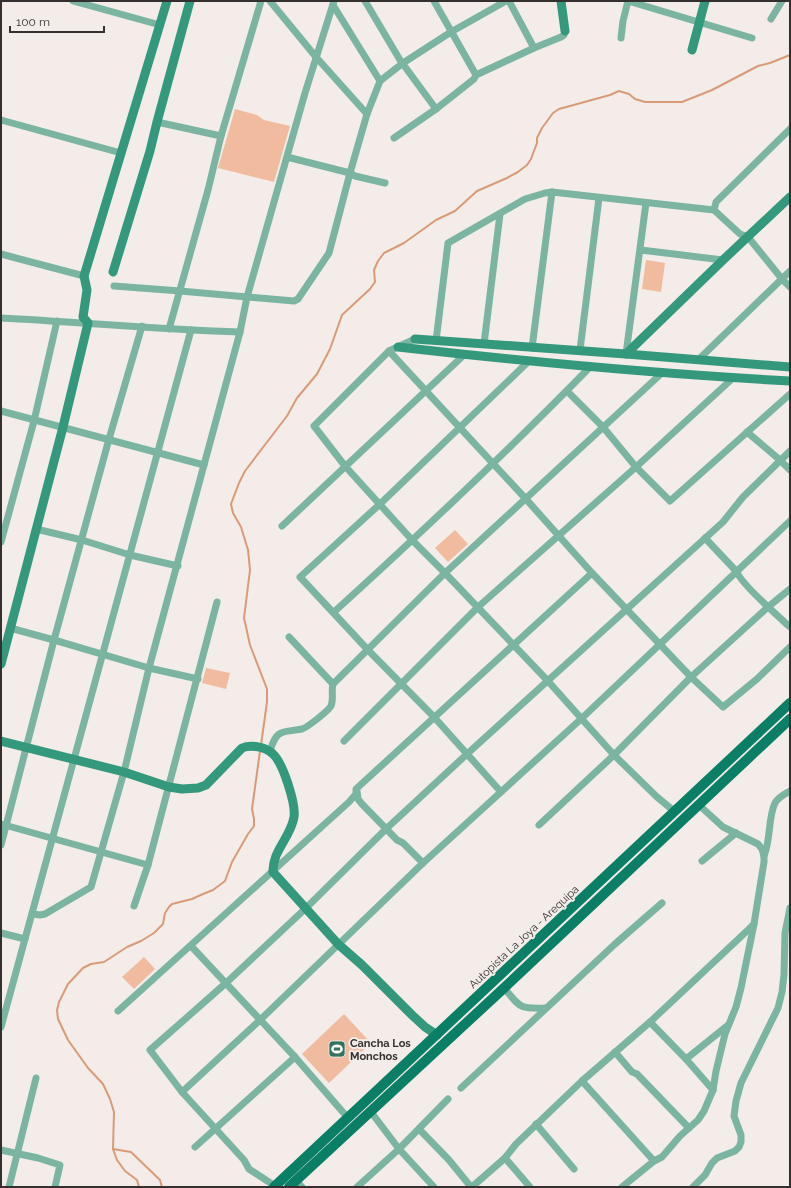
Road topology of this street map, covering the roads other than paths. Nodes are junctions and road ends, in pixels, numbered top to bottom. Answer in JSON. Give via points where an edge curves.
{"nodes":[{"id":1,"x":73,"y":1,"type":"edge"},
{"id":2,"x":167,"y":1,"type":"edge"},
{"id":3,"x":190,"y":1,"type":"edge"},
{"id":4,"x":261,"y":1,"type":"edge"},
{"id":5,"x":270,"y":1,"type":"edge"},
{"id":6,"x":365,"y":1,"type":"edge"},
{"id":7,"x":434,"y":1,"type":"edge"},
{"id":8,"x":506,"y":1,"type":"edge"},
{"id":9,"x":509,"y":1,"type":"edge"},
{"id":10,"x":561,"y":1,"type":"edge"},
{"id":11,"x":705,"y":1,"type":"edge"},
{"id":12,"x":782,"y":1,"type":"edge"},
{"id":13,"x":334,"y":3,"type":"edge"},
{"id":14,"x":771,"y":19,"type":"dead end"},
{"id":15,"x":700,"y":22,"type":"junction"},
{"id":16,"x":160,"y":25,"type":"junction"},
{"id":17,"x":565,"y":31,"type":"joint"},
{"id":18,"x":451,"y":32,"type":"junction"},
{"id":19,"x":621,"y":38,"type":"dead end"},
{"id":20,"x":752,"y":38,"type":"dead end"},
{"id":21,"x":534,"y":48,"type":"junction"},
{"id":22,"x":692,"y":50,"type":"dead end"},
{"id":23,"x":316,"y":57,"type":"junction"},
{"id":24,"x":403,"y":63,"type":"junction"},
{"id":25,"x":476,"y":75,"type":"junction"},
{"id":26,"x":380,"y":81,"type":"junction"},
{"id":27,"x":436,"y":109,"type":"junction"},
{"id":28,"x":367,"y":114,"type":"junction"},
{"id":29,"x":1,"y":120,"type":"edge"},
{"id":30,"x":157,"y":122,"type":"junction"},
{"id":31,"x":790,"y":129,"type":"edge"},
{"id":32,"x":221,"y":136,"type":"junction"},
{"id":33,"x":394,"y":138,"type":"dead end"},
{"id":34,"x":121,"y":153,"type":"junction"},
{"id":35,"x":287,"y":157,"type":"junction"},
{"id":36,"x":350,"y":173,"type":"junction"},
{"id":37,"x":385,"y":183,"type":"dead end"},
{"id":38,"x":552,"y":192,"type":"junction"},
{"id":39,"x":599,"y":198,"type":"junction"},
{"id":40,"x":790,"y":198,"type":"edge"},
{"id":41,"x":646,"y":203,"type":"junction"},
{"id":42,"x":714,"y":210,"type":"junction"},
{"id":43,"x":500,"y":214,"type":"junction"},
{"id":44,"x":748,"y":237,"type":"junction"},
{"id":45,"x":641,"y":250,"type":"junction"},
{"id":46,"x":1,"y":254,"type":"edge"},
{"id":47,"x":723,"y":260,"type":"junction"},
{"id":48,"x":790,"y":271,"type":"edge"},
{"id":49,"x":113,"y":272,"type":"dead end"},
{"id":50,"x":84,"y":276,"type":"junction"},
{"id":51,"x":782,"y":279,"type":"junction"},
{"id":52,"x":114,"y":286,"type":"dead end"},
{"id":53,"x":790,"y":287,"type":"edge"},
{"id":54,"x":180,"y":291,"type":"junction"},
{"id":55,"x":247,"y":297,"type":"junction"},
{"id":56,"x":1,"y":318,"type":"edge"},
{"id":57,"x":57,"y":321,"type":"junction"},
{"id":58,"x":88,"y":323,"type":"junction"},
{"id":59,"x":142,"y":326,"type":"junction"},
{"id":60,"x":169,"y":329,"type":"junction"},
{"id":61,"x":191,"y":330,"type":"junction"},
{"id":62,"x":240,"y":332,"type":"junction"},
{"id":63,"x":415,"y":339,"type":"joint"},
{"id":64,"x":436,"y":341,"type":"junction"},
{"id":65,"x":484,"y":344,"type":"junction"},
{"id":66,"x":398,"y":347,"type":"junction"},
{"id":67,"x":532,"y":348,"type":"junction"},
{"id":68,"x":580,"y":350,"type":"junction"},
{"id":69,"x":389,"y":351,"type":"junction"},
{"id":70,"x":465,"y":354,"type":"junction"},
{"id":71,"x":626,"y":354,"type":"junction"},
{"id":72,"x":698,"y":360,"type":"junction"},
{"id":73,"x":529,"y":361,"type":"junction"},
{"id":74,"x":591,"y":366,"type":"junction"},
{"id":75,"x":790,"y":367,"type":"edge"},
{"id":76,"x":662,"y":372,"type":"junction"},
{"id":77,"x":733,"y":378,"type":"junction"},
{"id":78,"x":790,"y":381,"type":"edge"},
{"id":79,"x":567,"y":391,"type":"junction"},
{"id":80,"x":426,"y":392,"type":"junction"},
{"id":81,"x":790,"y":394,"type":"edge"},
{"id":82,"x":1,"y":411,"type":"edge"},
{"id":83,"x":34,"y":420,"type":"junction"},
{"id":84,"x":63,"y":427,"type":"junction"},
{"id":85,"x":603,"y":427,"type":"junction"},
{"id":86,"x":460,"y":428,"type":"junction"},
{"id":87,"x":747,"y":432,"type":"junction"},
{"id":88,"x":109,"y":439,"type":"junction"},
{"id":89,"x":790,"y":451,"type":"edge"},
{"id":90,"x":158,"y":453,"type":"junction"},
{"id":91,"x":780,"y":460,"type":"junction"},
{"id":92,"x":493,"y":464,"type":"junction"},
{"id":93,"x":204,"y":465,"type":"junction"},
{"id":94,"x":345,"y":466,"type":"junction"},
{"id":95,"x":636,"y":467,"type":"junction"},
{"id":96,"x":790,"y":470,"type":"edge"},
{"id":97,"x":525,"y":498,"type":"junction"},
{"id":98,"x":380,"y":504,"type":"junction"},
{"id":99,"x":790,"y":521,"type":"edge"},
{"id":100,"x":3,"y":524,"type":"edge"},
{"id":101,"x":282,"y":526,"type":"dead end"},
{"id":102,"x":36,"y":529,"type":"junction"},
{"id":103,"x":559,"y":535,"type":"junction"},
{"id":104,"x":705,"y":538,"type":"junction"},
{"id":105,"x":82,"y":540,"type":"junction"},
{"id":106,"x":413,"y":541,"type":"junction"},
{"id":107,"x":1,"y":542,"type":"edge"},
{"id":108,"x":130,"y":555,"type":"junction"},
{"id":109,"x":178,"y":566,"type":"junction"},
{"id":110,"x":737,"y":572,"type":"junction"},
{"id":111,"x":445,"y":573,"type":"junction"},
{"id":112,"x":592,"y":573,"type":"junction"},
{"id":113,"x":790,"y":589,"type":"edge"},
{"id":114,"x":217,"y":602,"type":"dead end"},
{"id":115,"x":768,"y":607,"type":"junction"},
{"id":116,"x":478,"y":608,"type":"junction"},
{"id":117,"x":628,"y":610,"type":"junction"},
{"id":118,"x":334,"y":612,"type":"junction"},
{"id":119,"x":790,"y":627,"type":"edge"},
{"id":120,"x":10,"y":628,"type":"junction"},
{"id":121,"x":289,"y":637,"type":"dead end"},
{"id":122,"x":54,"y":640,"type":"junction"},
{"id":123,"x":660,"y":644,"type":"junction"},
{"id":124,"x":512,"y":645,"type":"junction"},
{"id":125,"x":790,"y":646,"type":"edge"},
{"id":126,"x":368,"y":650,"type":"junction"},
{"id":127,"x":102,"y":655,"type":"junction"},
{"id":128,"x":1,"y":664,"type":"edge"},
{"id":129,"x":149,"y":668,"type":"junction"},
{"id":130,"x":691,"y":677,"type":"junction"},
{"id":131,"x":198,"y":679,"type":"junction"},
{"id":132,"x":547,"y":680,"type":"junction"},
{"id":133,"x":401,"y":683,"type":"junction"},
{"id":134,"x":333,"y":684,"type":"junction"},
{"id":135,"x":790,"y":703,"type":"edge"},
{"id":136,"x":434,"y":717,"type":"junction"},
{"id":137,"x":581,"y":719,"type":"junction"},
{"id":138,"x":790,"y":719,"type":"edge"},
{"id":139,"x":1,"y":741,"type":"edge"},
{"id":140,"x":344,"y":741,"type":"dead end"},
{"id":141,"x":26,"y":747,"type":"junction"},
{"id":142,"x":270,"y":751,"type":"junction"},
{"id":143,"x":467,"y":754,"type":"junction"},
{"id":144,"x":614,"y":755,"type":"junction"},
{"id":145,"x":74,"y":759,"type":"junction"},
{"id":146,"x":124,"y":772,"type":"junction"},
{"id":147,"x":169,"y":787,"type":"junction"},
{"id":148,"x":356,"y":789,"type":"junction"},
{"id":149,"x":790,"y":791,"type":"edge"},
{"id":150,"x":501,"y":792,"type":"junction"},
{"id":151,"x":699,"y":805,"type":"junction"},
{"id":152,"x":674,"y":811,"type":"junction"},
{"id":153,"x":4,"y":825,"type":"edge"},
{"id":154,"x":539,"y":825,"type":"dead end"},
{"id":155,"x":386,"y":829,"type":"junction"},
{"id":156,"x":736,"y":833,"type":"junction"},
{"id":157,"x":52,"y":838,"type":"junction"},
{"id":158,"x":1,"y":845,"type":"edge"},
{"id":159,"x":101,"y":852,"type":"junction"},
{"id":160,"x":764,"y":856,"type":"junction"},
{"id":161,"x":702,"y":861,"type":"dead end"},
{"id":162,"x":423,"y":863,"type":"junction"},
{"id":163,"x":148,"y":865,"type":"junction"},
{"id":164,"x":273,"y":872,"type":"junction"},
{"id":165,"x":662,"y":903,"type":"dead end"},
{"id":166,"x":134,"y":906,"type":"dead end"},
{"id":167,"x":306,"y":908,"type":"junction"},
{"id":168,"x":790,"y":908,"type":"edge"},
{"id":169,"x":32,"y":914,"type":"junction"},
{"id":170,"x":754,"y":924,"type":"junction"},
{"id":171,"x":1,"y":933,"type":"edge"},
{"id":172,"x":25,"y":939,"type":"junction"},
{"id":173,"x":338,"y":944,"type":"junction"},
{"id":174,"x":191,"y":946,"type":"junction"},
{"id":175,"x":226,"y":983,"type":"junction"},
{"id":176,"x":504,"y":988,"type":"junction"},
{"id":177,"x":546,"y":1008,"type":"junction"},
{"id":178,"x":118,"y":1011,"type":"dead end"},
{"id":179,"x":260,"y":1020,"type":"junction"},
{"id":180,"x":650,"y":1022,"type":"junction"},
{"id":181,"x":728,"y":1026,"type":"junction"},
{"id":182,"x":1,"y":1027,"type":"edge"},
{"id":183,"x":437,"y":1035,"type":"junction"},
{"id":184,"x":615,"y":1052,"type":"junction"},
{"id":185,"x":295,"y":1057,"type":"junction"},
{"id":186,"x":686,"y":1059,"type":"junction"},
{"id":187,"x":36,"y":1078,"type":"dead end"},
{"id":188,"x":582,"y":1081,"type":"junction"},
{"id":189,"x":461,"y":1088,"type":"dead end"},
{"id":190,"x":713,"y":1090,"type":"junction"},
{"id":191,"x":182,"y":1092,"type":"junction"},
{"id":192,"x":448,"y":1100,"type":"dead end"},
{"id":193,"x":371,"y":1112,"type":"junction"},
{"id":194,"x":348,"y":1118,"type":"junction"},
{"id":195,"x":536,"y":1124,"type":"junction"},
{"id":196,"x":689,"y":1128,"type":"junction"},
{"id":197,"x":215,"y":1129,"type":"junction"},
{"id":198,"x":418,"y":1129,"type":"junction"},
{"id":199,"x":195,"y":1147,"type":"dead end"},
{"id":200,"x":399,"y":1149,"type":"junction"},
{"id":201,"x":1,"y":1150,"type":"edge"},
{"id":202,"x":18,"y":1154,"type":"junction"},
{"id":203,"x":505,"y":1158,"type":"junction"},
{"id":204,"x":654,"y":1161,"type":"junction"},
{"id":205,"x":574,"y":1169,"type":"dead end"},
{"id":206,"x":296,"y":1185,"type":"edge"},
{"id":207,"x":363,"y":1185,"type":"edge"},
{"id":208,"x":9,"y":1187,"type":"edge"},
{"id":209,"x":55,"y":1187,"type":"edge"},
{"id":210,"x":274,"y":1187,"type":"edge"},
{"id":211,"x":434,"y":1187,"type":"edge"},
{"id":212,"x":471,"y":1187,"type":"edge"},
{"id":213,"x":530,"y":1187,"type":"edge"},
{"id":214,"x":622,"y":1187,"type":"edge"},
{"id":215,"x":693,"y":1187,"type":"edge"}],
"edges":[{"from":1,"to":16,"type":"street"},
{"from":2,"to":16,"type":"street"},
{"from":3,"to":30,"type":"street"},
{"from":4,"to":32,"type":"street"},
{"from":5,"to":23,"type":"street"},
{"from":6,"to":24,"type":"street"},
{"from":7,"to":18,"type":"street"},
{"from":8,"to":18,"type":"street"},
{"from":9,"to":21,"type":"street"},
{"from":10,"to":17,"type":"street"},
{"from":11,"to":15,"type":"street"},
{"from":12,"to":14,"type":"street"},
{"from":13,"to":23,"type":"street"},
{"from":13,"to":26,"type":"street"},
{"from":15,"to":19,"type":"street","via":[[628,1]]},
{"from":15,"to":20,"type":"street"},
{"from":15,"to":22,"type":"street"},
{"from":16,"to":34,"type":"street"},
{"from":17,"to":21,"type":"street","via":[[561,37]]},
{"from":18,"to":24,"type":"street"},
{"from":18,"to":25,"type":"street"},
{"from":21,"to":25,"type":"street"},
{"from":23,"to":28,"type":"street"},
{"from":23,"to":35,"type":"street"},
{"from":24,"to":26,"type":"street"},
{"from":24,"to":27,"type":"street"},
{"from":25,"to":27,"type":"street"},
{"from":26,"to":28,"type":"street"},
{"from":27,"to":33,"type":"street"},
{"from":28,"to":36,"type":"street"},
{"from":29,"to":34,"type":"street"},
{"from":30,"to":32,"type":"street"},
{"from":30,"to":49,"type":"street"},
{"from":31,"to":42,"type":"street","via":[[716,202]]},
{"from":32,"to":54,"type":"street"},
{"from":34,"to":50,"type":"street"},
{"from":35,"to":36,"type":"street"},
{"from":35,"to":55,"type":"street"},
{"from":36,"to":37,"type":"street"},
{"from":36,"to":55,"type":"street","via":[[329,253],[298,299],[294,301]]},
{"from":38,"to":39,"type":"street"},
{"from":38,"to":43,"type":"street","via":[[525,199]]},
{"from":38,"to":67,"type":"street"},
{"from":39,"to":41,"type":"street"},
{"from":39,"to":68,"type":"street"},
{"from":40,"to":44,"type":"street"},
{"from":41,"to":42,"type":"street"},
{"from":41,"to":45,"type":"street"},
{"from":42,"to":44,"type":"street","via":[[740,234]]},
{"from":43,"to":64,"type":"street","via":[[448,243]]},
{"from":43,"to":65,"type":"street"},
{"from":44,"to":47,"type":"street"},
{"from":44,"to":51,"type":"street"},
{"from":45,"to":47,"type":"street"},
{"from":45,"to":71,"type":"street"},
{"from":46,"to":50,"type":"street"},
{"from":47,"to":71,"type":"street"},
{"from":48,"to":51,"type":"street"},
{"from":50,"to":58,"type":"street","via":[[87,290],[83,317]]},
{"from":51,"to":53,"type":"street"},
{"from":51,"to":72,"type":"street"},
{"from":52,"to":54,"type":"street"},
{"from":54,"to":55,"type":"street"},
{"from":54,"to":60,"type":"street"},
{"from":55,"to":62,"type":"street"},
{"from":56,"to":57,"type":"street"},
{"from":57,"to":58,"type":"street"},
{"from":57,"to":83,"type":"street"},
{"from":58,"to":59,"type":"street"},
{"from":58,"to":84,"type":"street"},
{"from":59,"to":60,"type":"street"},
{"from":59,"to":88,"type":"street"},
{"from":60,"to":61,"type":"street"},
{"from":61,"to":62,"type":"street"},
{"from":61,"to":90,"type":"street"},
{"from":62,"to":93,"type":"street"},
{"from":63,"to":64,"type":"street"},
{"from":63,"to":66,"type":"street"},
{"from":64,"to":65,"type":"street"},
{"from":65,"to":67,"type":"street"},
{"from":66,"to":69,"type":"street"},
{"from":66,"to":70,"type":"street"},
{"from":67,"to":68,"type":"street"},
{"from":68,"to":71,"type":"street"},
{"from":69,"to":80,"type":"street"},
{"from":69,"to":94,"type":"street","via":[[314,426]]},
{"from":70,"to":73,"type":"street"},
{"from":70,"to":80,"type":"street"},
{"from":71,"to":72,"type":"street"},
{"from":72,"to":75,"type":"street"},
{"from":73,"to":74,"type":"street"},
{"from":73,"to":86,"type":"street"},
{"from":74,"to":76,"type":"street"},
{"from":74,"to":79,"type":"street"},
{"from":76,"to":77,"type":"street"},
{"from":76,"to":85,"type":"street"},
{"from":77,"to":78,"type":"street"},
{"from":77,"to":95,"type":"street"},
{"from":79,"to":85,"type":"street"},
{"from":79,"to":92,"type":"street"},
{"from":80,"to":86,"type":"street"},
{"from":80,"to":94,"type":"street"},
{"from":81,"to":87,"type":"street"},
{"from":82,"to":83,"type":"street"},
{"from":83,"to":84,"type":"street"},
{"from":83,"to":100,"type":"street"},
{"from":84,"to":88,"type":"street"},
{"from":84,"to":102,"type":"street"},
{"from":85,"to":95,"type":"street"},
{"from":85,"to":97,"type":"street"},
{"from":86,"to":92,"type":"street"},
{"from":86,"to":98,"type":"street"},
{"from":87,"to":91,"type":"street"},
{"from":87,"to":95,"type":"street","via":[[670,501]]},
{"from":88,"to":90,"type":"street"},
{"from":88,"to":105,"type":"street"},
{"from":89,"to":91,"type":"street"},
{"from":90,"to":93,"type":"street"},
{"from":90,"to":108,"type":"street"},
{"from":91,"to":96,"type":"street"},
{"from":91,"to":104,"type":"street"},
{"from":92,"to":97,"type":"street"},
{"from":92,"to":106,"type":"street"},
{"from":93,"to":109,"type":"street"},
{"from":94,"to":98,"type":"street"},
{"from":94,"to":101,"type":"street"},
{"from":95,"to":103,"type":"street"},
{"from":97,"to":103,"type":"street"},
{"from":97,"to":111,"type":"street"},
{"from":98,"to":106,"type":"street"},
{"from":98,"to":118,"type":"street","via":[[300,577]]},
{"from":99,"to":110,"type":"street"},
{"from":100,"to":107,"type":"street"},
{"from":102,"to":105,"type":"street"},
{"from":102,"to":120,"type":"street"},
{"from":103,"to":112,"type":"street"},
{"from":103,"to":116,"type":"street"},
{"from":104,"to":110,"type":"street"},
{"from":104,"to":117,"type":"street"},
{"from":105,"to":108,"type":"street"},
{"from":105,"to":122,"type":"street"},
{"from":106,"to":111,"type":"street"},
{"from":106,"to":118,"type":"street"},
{"from":108,"to":109,"type":"street"},
{"from":108,"to":127,"type":"street"},
{"from":109,"to":129,"type":"street"},
{"from":110,"to":115,"type":"street"},
{"from":110,"to":123,"type":"street"},
{"from":111,"to":116,"type":"street"},
{"from":111,"to":126,"type":"street"},
{"from":112,"to":117,"type":"street"},
{"from":112,"to":124,"type":"street"},
{"from":113,"to":115,"type":"street"},
{"from":114,"to":131,"type":"street"},
{"from":115,"to":119,"type":"street"},
{"from":115,"to":130,"type":"street"},
{"from":116,"to":124,"type":"street"},
{"from":116,"to":133,"type":"street"},
{"from":117,"to":123,"type":"street"},
{"from":117,"to":132,"type":"street"},
{"from":118,"to":126,"type":"street"},
{"from":120,"to":122,"type":"street"},
{"from":120,"to":128,"type":"street"},
{"from":121,"to":134,"type":"street"},
{"from":122,"to":127,"type":"street"},
{"from":122,"to":141,"type":"street"},
{"from":123,"to":130,"type":"street"},
{"from":123,"to":137,"type":"street"},
{"from":124,"to":132,"type":"street"},
{"from":124,"to":136,"type":"street"},
{"from":125,"to":130,"type":"street","via":[[757,679],[723,707]]},
{"from":126,"to":133,"type":"street"},
{"from":126,"to":134,"type":"street"},
{"from":127,"to":129,"type":"street"},
{"from":127,"to":145,"type":"street"},
{"from":129,"to":131,"type":"street"},
{"from":129,"to":146,"type":"street"},
{"from":130,"to":144,"type":"street"},
{"from":131,"to":147,"type":"street"},
{"from":132,"to":137,"type":"street"},
{"from":132,"to":143,"type":"street"},
{"from":133,"to":136,"type":"street"},
{"from":133,"to":140,"type":"street"},
{"from":134,"to":142,"type":"street","via":[[331,706],[309,725],[282,732],[274,740]]},
{"from":135,"to":152,"type":"main road","name":"Autopista La Joya - Arequipa"},
{"from":136,"to":143,"type":"street"},
{"from":136,"to":148,"type":"street"},
{"from":137,"to":144,"type":"street"},
{"from":137,"to":150,"type":"street"},
{"from":138,"to":151,"type":"main road"},
{"from":139,"to":141,"type":"street"},
{"from":141,"to":145,"type":"street"},
{"from":141,"to":153,"type":"street"},
{"from":142,"to":147,"type":"street","via":[[246,746],[206,785],[182,789]]},
{"from":142,"to":164,"type":"street","via":[[284,773],[294,808],[294,818],[278,851]]},
{"from":143,"to":150,"type":"street"},
{"from":143,"to":155,"type":"street"},
{"from":144,"to":152,"type":"street","via":[[656,797]]},
{"from":144,"to":154,"type":"street"},
{"from":145,"to":146,"type":"street"},
{"from":145,"to":157,"type":"street"},
{"from":146,"to":147,"type":"street"},
{"from":146,"to":159,"type":"street"},
{"from":147,"to":163,"type":"street"},
{"from":148,"to":155,"type":"street","via":[[358,799]]},
{"from":148,"to":164,"type":"street","via":[[356,794],[349,802]]},
{"from":149,"to":160,"type":"street","via":[[774,803],[768,847]]},
{"from":150,"to":162,"type":"street"},
{"from":151,"to":156,"type":"street","via":[[723,827]]},
{"from":151,"to":176,"type":"main road"},
{"from":152,"to":183,"type":"main road","name":"Autopista La Joya - Arequipa"},
{"from":153,"to":157,"type":"street"},
{"from":153,"to":158,"type":"street"},
{"from":155,"to":162,"type":"street"},
{"from":155,"to":167,"type":"street"},
{"from":156,"to":160,"type":"street","via":[[758,844]]},
{"from":156,"to":161,"type":"street"},
{"from":157,"to":159,"type":"street"},
{"from":157,"to":169,"type":"street"},
{"from":159,"to":163,"type":"street"},
{"from":159,"to":169,"type":"street","via":[[91,887],[45,914]]},
{"from":160,"to":170,"type":"street"},
{"from":162,"to":173,"type":"street"},
{"from":163,"to":166,"type":"street"},
{"from":164,"to":167,"type":"street"},
{"from":164,"to":174,"type":"street"},
{"from":165,"to":177,"type":"street"},
{"from":167,"to":173,"type":"street"},
{"from":167,"to":175,"type":"street"},
{"from":168,"to":215,"type":"street","via":[[785,933],[780,1003],[740,1083],[736,1101],[734,1116],[741,1142],[735,1151],[717,1158]]},
{"from":169,"to":172,"type":"street"},
{"from":170,"to":180,"type":"street"},
{"from":170,"to":181,"type":"street","via":[[742,988]]},
{"from":171,"to":172,"type":"street"},
{"from":172,"to":182,"type":"street"},
{"from":173,"to":179,"type":"street"},
{"from":173,"to":183,"type":"street","via":[[425,1027]]},
{"from":174,"to":175,"type":"street"},
{"from":174,"to":178,"type":"street"},
{"from":175,"to":179,"type":"street"},
{"from":175,"to":191,"type":"street","via":[[150,1050]]},
{"from":176,"to":177,"type":"street","via":[[524,1008]]},
{"from":176,"to":193,"type":"main road"},
{"from":177,"to":189,"type":"street"},
{"from":179,"to":185,"type":"street"},
{"from":179,"to":191,"type":"street"},
{"from":180,"to":184,"type":"street"},
{"from":180,"to":186,"type":"street"},
{"from":181,"to":186,"type":"street"},
{"from":181,"to":190,"type":"street"},
{"from":183,"to":194,"type":"main road","name":"Autopista La Joya - Arequipa"},
{"from":184,"to":188,"type":"street"},
{"from":184,"to":196,"type":"street"},
{"from":185,"to":194,"type":"street"},
{"from":185,"to":197,"type":"street"},
{"from":186,"to":190,"type":"street"},
{"from":187,"to":202,"type":"street"},
{"from":188,"to":195,"type":"street"},
{"from":188,"to":204,"type":"street"},
{"from":190,"to":196,"type":"street","via":[[702,1115]]},
{"from":191,"to":197,"type":"street"},
{"from":192,"to":198,"type":"street"},
{"from":193,"to":200,"type":"street"},
{"from":193,"to":206,"type":"main road"},
{"from":194,"to":210,"type":"main road","name":"Autopista La Joya - Arequipa"},
{"from":195,"to":203,"type":"street"},
{"from":195,"to":205,"type":"street"},
{"from":196,"to":204,"type":"street","via":[[662,1158]]},
{"from":197,"to":199,"type":"street"},
{"from":197,"to":210,"type":"street","via":[[244,1160],[249,1169]]},
{"from":198,"to":200,"type":"street"},
{"from":198,"to":212,"type":"street"},
{"from":200,"to":207,"type":"street"},
{"from":200,"to":211,"type":"street"},
{"from":201,"to":202,"type":"street"},
{"from":202,"to":208,"type":"street"},
{"from":202,"to":209,"type":"street","via":[[60,1165]]},
{"from":203,"to":212,"type":"street"},
{"from":203,"to":213,"type":"street"},
{"from":204,"to":214,"type":"street"}]}
